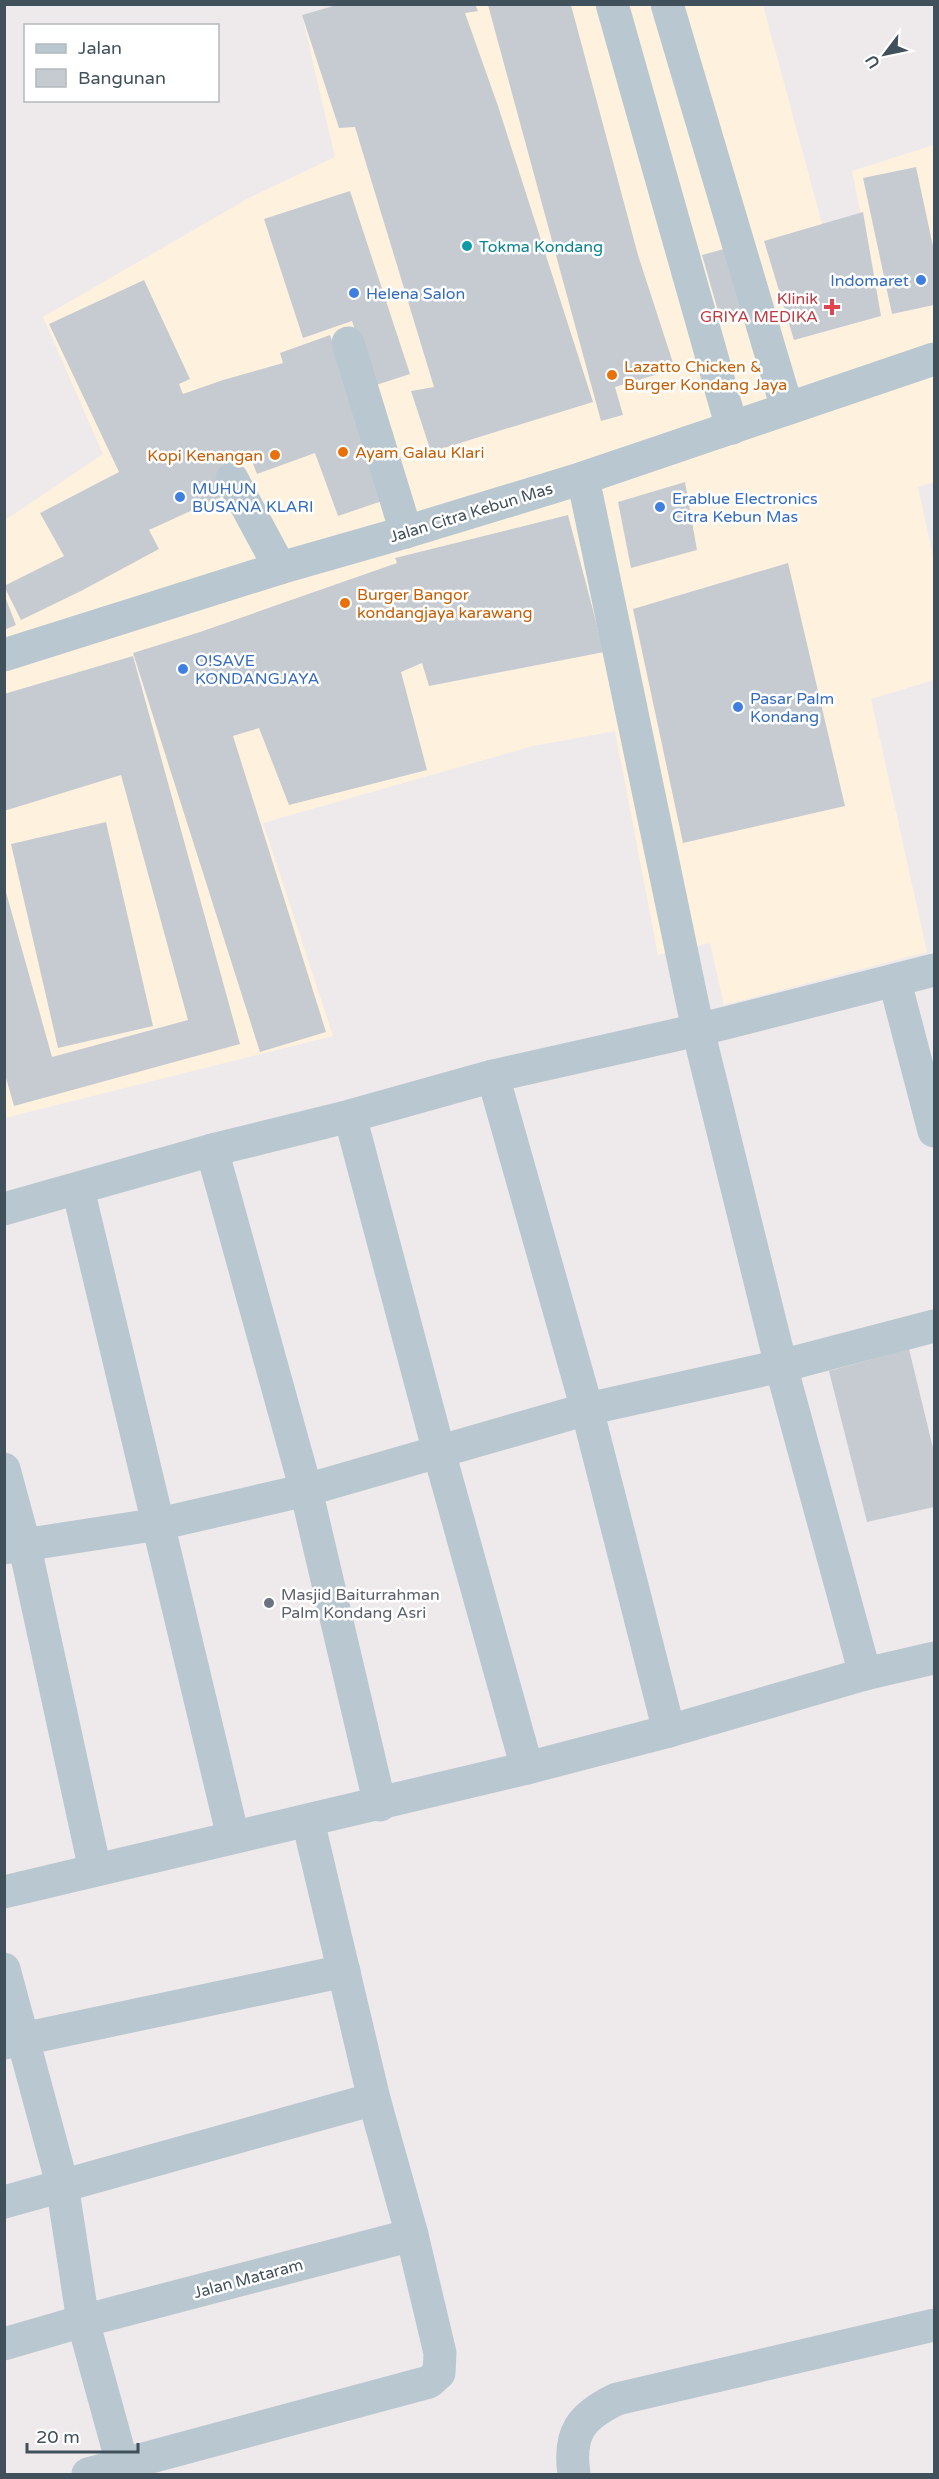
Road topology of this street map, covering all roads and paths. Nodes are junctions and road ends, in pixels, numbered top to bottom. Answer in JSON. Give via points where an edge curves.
{"nodes":[{"id":1,"x":612,"y":4,"type":"edge"},
{"id":2,"x":667,"y":4,"type":"edge"},
{"id":3,"x":348,"y":344,"type":"dead end"},
{"id":4,"x":934,"y":359,"type":"edge"},
{"id":5,"x":787,"y":408,"type":"junction"},
{"id":6,"x":732,"y":428,"type":"junction"},
{"id":7,"x":584,"y":478,"type":"junction"},
{"id":8,"x":232,"y":479,"type":"dead end"},
{"id":9,"x":406,"y":532,"type":"junction"},
{"id":10,"x":279,"y":567,"type":"junction"},
{"id":11,"x":4,"y":655,"type":"edge"},
{"id":12,"x":934,"y":970,"type":"edge"},
{"id":13,"x":895,"y":982,"type":"junction"},
{"id":14,"x":698,"y":1030,"type":"junction"},
{"id":15,"x":493,"y":1076,"type":"junction"},
{"id":16,"x":350,"y":1116,"type":"junction"},
{"id":17,"x":934,"y":1131,"type":"edge"},
{"id":18,"x":212,"y":1150,"type":"junction"},
{"id":19,"x":78,"y":1189,"type":"junction"},
{"id":20,"x":4,"y":1209,"type":"edge"},
{"id":21,"x":934,"y":1326,"type":"edge"},
{"id":22,"x":781,"y":1366,"type":"junction"},
{"id":23,"x":587,"y":1409,"type":"junction"},
{"id":24,"x":439,"y":1452,"type":"junction"},
{"id":25,"x":4,"y":1469,"type":"edge"},
{"id":26,"x":306,"y":1490,"type":"junction"},
{"id":27,"x":159,"y":1524,"type":"junction"},
{"id":28,"x":14,"y":1546,"type":"edge"},
{"id":29,"x":934,"y":1658,"type":"edge"},
{"id":30,"x":865,"y":1674,"type":"junction"},
{"id":31,"x":669,"y":1731,"type":"junction"},
{"id":32,"x":527,"y":1768,"type":"junction"},
{"id":33,"x":380,"y":1805,"type":"junction"},
{"id":34,"x":308,"y":1821,"type":"junction"},
{"id":35,"x":233,"y":1837,"type":"junction"},
{"id":36,"x":95,"y":1870,"type":"junction"},
{"id":37,"x":4,"y":1892,"type":"edge"},
{"id":38,"x":4,"y":1969,"type":"edge"},
{"id":39,"x":344,"y":1971,"type":"junction"},
{"id":40,"x":13,"y":2041,"type":"edge"},
{"id":41,"x":374,"y":2099,"type":"junction"},
{"id":42,"x":62,"y":2184,"type":"junction"},
{"id":43,"x":4,"y":2202,"type":"edge"},
{"id":44,"x":412,"y":2235,"type":"junction"},
{"id":45,"x":83,"y":2320,"type":"junction"},
{"id":46,"x":934,"y":2325,"type":"edge"},
{"id":47,"x":4,"y":2344,"type":"edge"},
{"id":48,"x":124,"y":2470,"type":"edge"},
{"id":49,"x":88,"y":2475,"type":"edge"},
{"id":50,"x":574,"y":2475,"type":"edge"}],
"edges":[{"from":1,"to":6,"type":"street"},
{"from":2,"to":5,"type":"street"},
{"from":3,"to":9,"type":"street"},
{"from":4,"to":5,"type":"street","name":"Jalan Citra Kebun Mas"},
{"from":5,"to":6,"type":"street","name":"Jalan Citra Kebun Mas"},
{"from":6,"to":7,"type":"street","name":"Jalan Citra Kebun Mas"},
{"from":7,"to":9,"type":"street","name":"Jalan Citra Kebun Mas"},
{"from":7,"to":14,"type":"street"},
{"from":8,"to":10,"type":"street"},
{"from":9,"to":10,"type":"street","name":"Jalan Citra Kebun Mas"},
{"from":10,"to":11,"type":"street","name":"Jalan Citra Kebun Mas"},
{"from":12,"to":13,"type":"street"},
{"from":13,"to":14,"type":"street"},
{"from":13,"to":17,"type":"street"},
{"from":14,"to":15,"type":"street"},
{"from":14,"to":22,"type":"street"},
{"from":15,"to":16,"type":"street"},
{"from":15,"to":23,"type":"street"},
{"from":16,"to":18,"type":"street"},
{"from":16,"to":24,"type":"street"},
{"from":18,"to":19,"type":"street"},
{"from":18,"to":26,"type":"street"},
{"from":19,"to":20,"type":"street"},
{"from":19,"to":27,"type":"street"},
{"from":21,"to":22,"type":"street"},
{"from":22,"to":23,"type":"street"},
{"from":22,"to":30,"type":"street"},
{"from":23,"to":24,"type":"street"},
{"from":23,"to":31,"type":"street"},
{"from":24,"to":26,"type":"street"},
{"from":24,"to":32,"type":"street"},
{"from":25,"to":28,"type":"street"},
{"from":26,"to":27,"type":"street"},
{"from":26,"to":33,"type":"street"},
{"from":27,"to":28,"type":"street"},
{"from":27,"to":35,"type":"street"},
{"from":28,"to":36,"type":"street"},
{"from":29,"to":30,"type":"street"},
{"from":30,"to":31,"type":"street"},
{"from":31,"to":32,"type":"street"},
{"from":32,"to":33,"type":"street"},
{"from":33,"to":34,"type":"street"},
{"from":34,"to":35,"type":"street"},
{"from":34,"to":39,"type":"street"},
{"from":35,"to":36,"type":"street"},
{"from":36,"to":37,"type":"street"},
{"from":38,"to":40,"type":"street"},
{"from":39,"to":40,"type":"street"},
{"from":39,"to":41,"type":"street"},
{"from":40,"to":42,"type":"street"},
{"from":41,"to":42,"type":"street"},
{"from":41,"to":44,"type":"street"},
{"from":42,"to":43,"type":"street"},
{"from":42,"to":45,"type":"street"},
{"from":44,"to":45,"type":"street","name":"Jalan Mataram"},
{"from":44,"to":48,"type":"street","via":[[440,2353],[439,2373],[429,2382]]},
{"from":45,"to":47,"type":"street","name":"Jalan Mataram"},
{"from":45,"to":48,"type":"street"},
{"from":46,"to":50,"type":"street","via":[[616,2399],[594,2410],[579,2427],[574,2446]]},
{"from":48,"to":49,"type":"street"}]}
